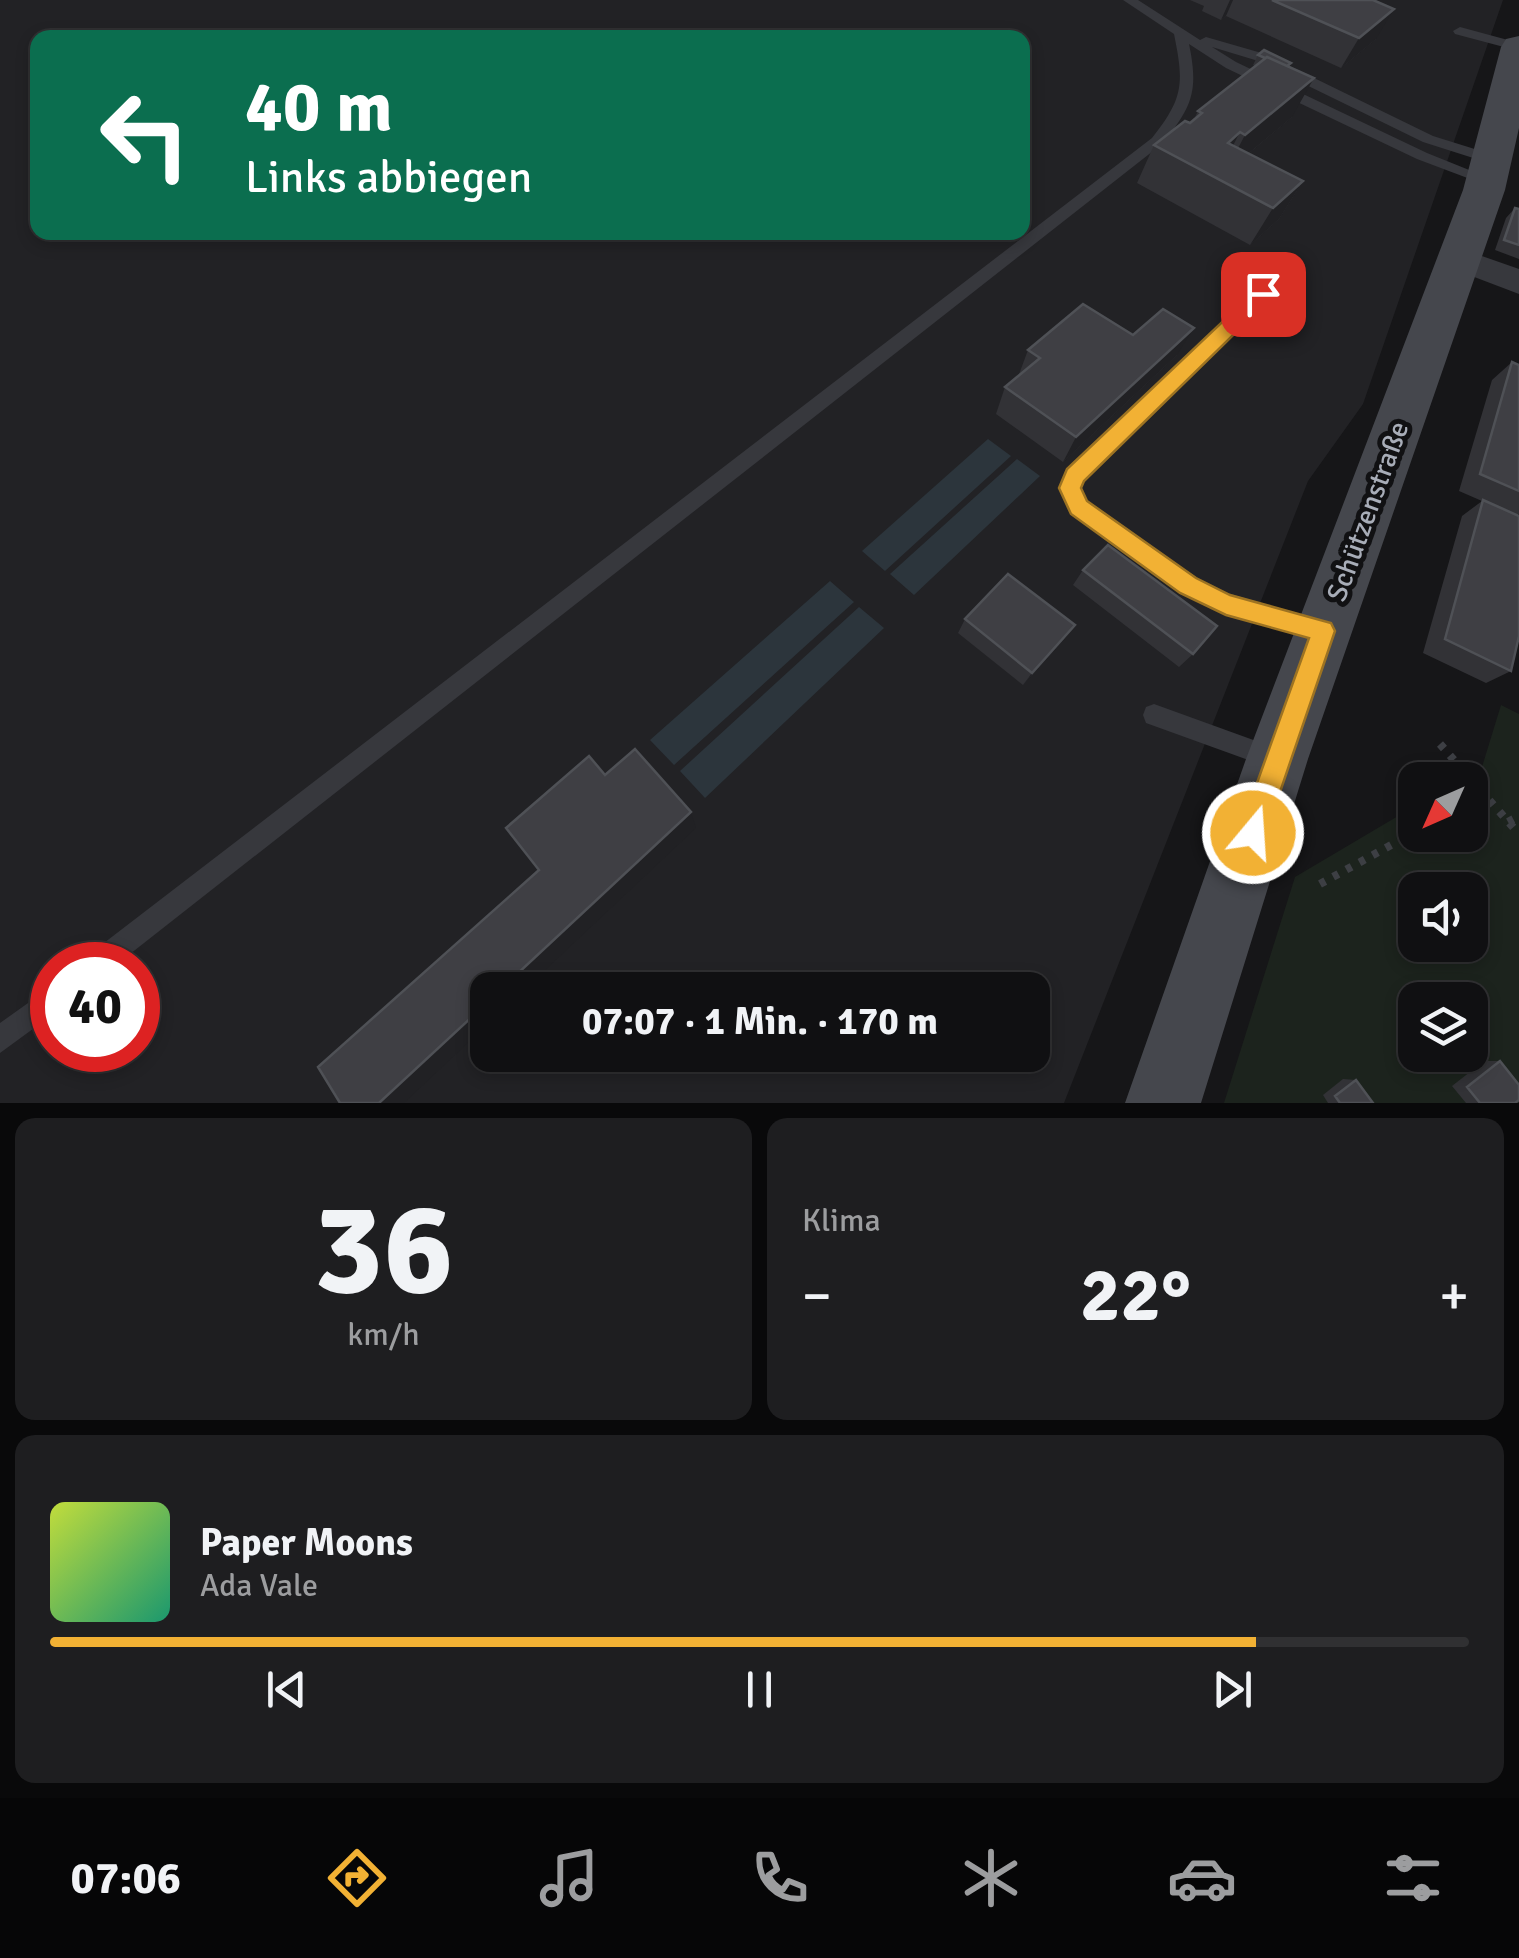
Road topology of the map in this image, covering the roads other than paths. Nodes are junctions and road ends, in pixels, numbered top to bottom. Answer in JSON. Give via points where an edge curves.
{"nodes":[{"id":1,"x":1129,"y":0,"type":"edge"},
{"id":2,"x":1460,"y":32,"type":"dead end"},
{"id":3,"x":1180,"y":33,"type":"junction"},
{"id":4,"x":1519,"y":47,"type":"edge"},
{"id":5,"x":1515,"y":83,"type":"edge"},
{"id":6,"x":1283,"y":90,"type":"junction"},
{"id":7,"x":1360,"y":107,"type":"junction"},
{"id":8,"x":1489,"y":169,"type":"junction"},
{"id":9,"x":1030,"y":240,"type":"edge"},
{"id":10,"x":1030,"y":240,"type":"edge"},
{"id":11,"x":1459,"y":259,"type":"junction"},
{"id":12,"x":1519,"y":282,"type":"edge"},
{"id":13,"x":1263,"y":294,"type":"dead end"},
{"id":14,"x":1323,"y":631,"type":"junction"},
{"id":15,"x":1154,"y":714,"type":"dead end"},
{"id":16,"x":1278,"y":759,"type":"junction"},
{"id":17,"x":126,"y":942,"type":"edge"},
{"id":18,"x":30,"y":1016,"type":"edge"},
{"id":19,"x":0,"y":1040,"type":"edge"},
{"id":20,"x":1163,"y":1103,"type":"edge"}],
"edges":[{"from":1,"to":3,"type":"lane"},
{"from":2,"to":4,"type":"lane"},
{"from":3,"to":6,"type":"lane"},
{"from":3,"to":7,"type":"lane","via":[[1260,57]]},
{"from":3,"to":10,"type":"lane","via":[[1190,84],[1182,109],[1157,141]]},
{"from":4,"to":5,"type":"street","name":"Schützenstraße"},
{"from":5,"to":8,"type":"street","name":"Schützenstraße"},
{"from":6,"to":7,"type":"lane"},
{"from":6,"to":8,"type":"lane","via":[[1422,156]]},
{"from":7,"to":8,"type":"lane"},
{"from":8,"to":11,"type":"street","name":"Schützenstraße"},
{"from":9,"to":17,"type":"lane"},
{"from":11,"to":12,"type":"street"},
{"from":11,"to":14,"type":"street","name":"Schützenstraße"},
{"from":13,"to":14,"type":"lane","via":[[1070,488],[1079,507],[1188,586],[1226,604]]},
{"from":14,"to":16,"type":"street","name":"Schützenstraße"},
{"from":15,"to":16,"type":"lane"},
{"from":16,"to":20,"type":"street","name":"Schützenstraße"},
{"from":18,"to":19,"type":"lane"}]}
